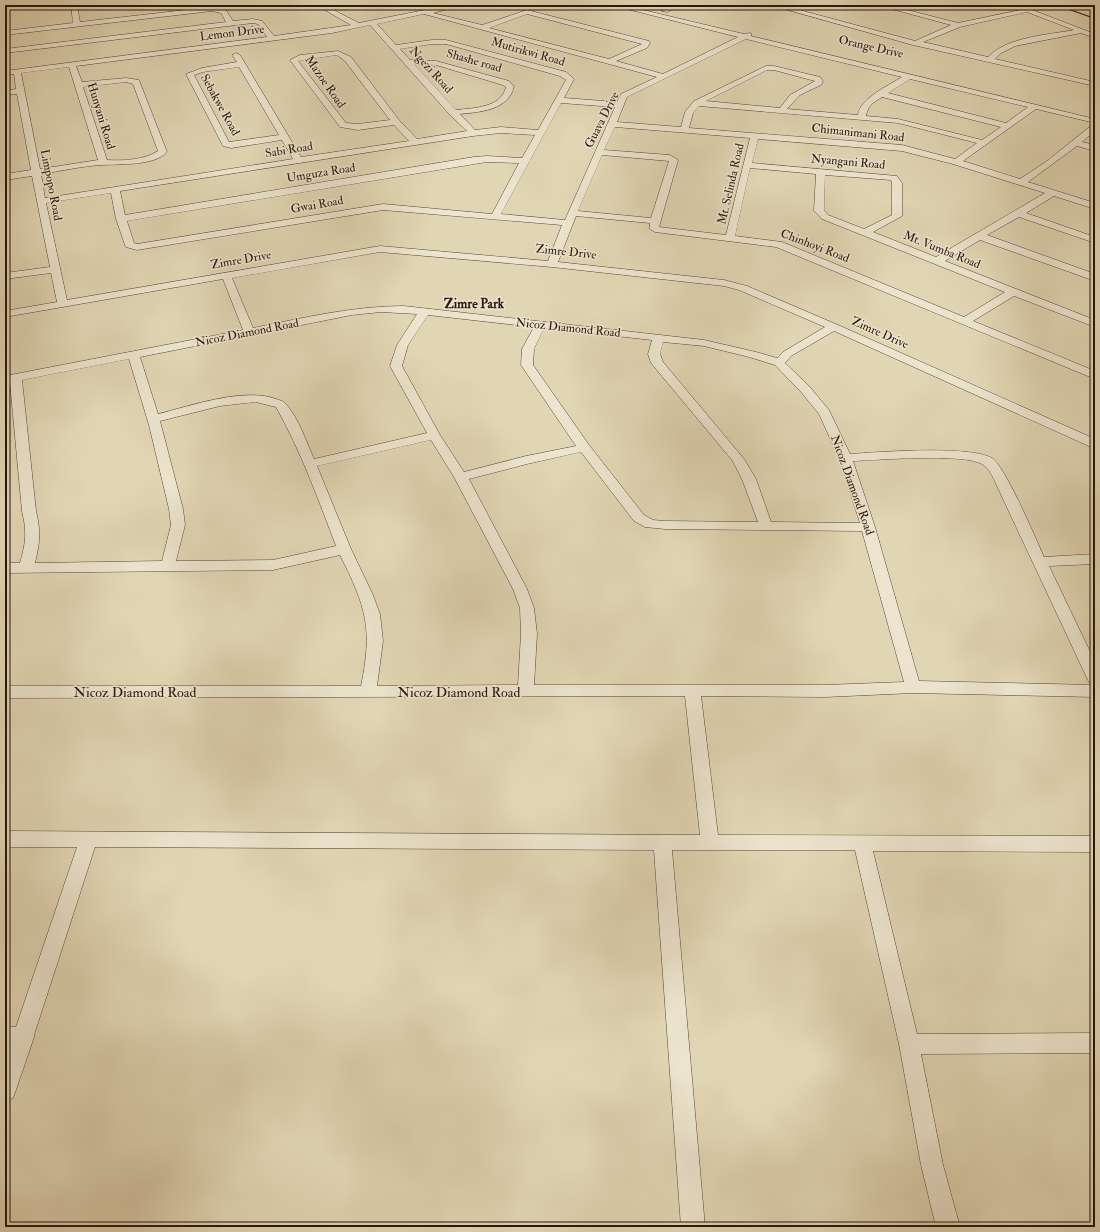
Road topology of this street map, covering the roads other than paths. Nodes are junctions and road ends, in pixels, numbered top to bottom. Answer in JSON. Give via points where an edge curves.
{"nodes":[{"id":1,"x":74,"y":5,"type":"edge"},
{"id":2,"x":319,"y":5,"type":"edge"},
{"id":3,"x":460,"y":5,"type":"edge"},
{"id":4,"x":614,"y":5,"type":"edge"},
{"id":5,"x":641,"y":5,"type":"edge"},
{"id":6,"x":678,"y":5,"type":"edge"},
{"id":7,"x":773,"y":5,"type":"edge"},
{"id":8,"x":880,"y":5,"type":"edge"},
{"id":9,"x":1013,"y":5,"type":"edge"},
{"id":10,"x":1067,"y":5,"type":"edge"},
{"id":11,"x":1082,"y":5,"type":"edge"},
{"id":12,"x":1028,"y":10,"type":"junction"},
{"id":13,"x":1095,"y":10,"type":"edge"},
{"id":14,"x":665,"y":11,"type":"junction"},
{"id":15,"x":426,"y":12,"type":"junction"},
{"id":16,"x":1095,"y":15,"type":"edge"},
{"id":17,"x":230,"y":23,"type":"junction"},
{"id":18,"x":77,"y":24,"type":"junction"},
{"id":19,"x":372,"y":24,"type":"junction"},
{"id":20,"x":958,"y":25,"type":"junction"},
{"id":21,"x":358,"y":26,"type":"junction"},
{"id":22,"x":481,"y":28,"type":"junction"},
{"id":23,"x":1080,"y":31,"type":"junction"},
{"id":24,"x":754,"y":32,"type":"junction"},
{"id":25,"x":5,"y":33,"type":"edge"},
{"id":26,"x":1095,"y":36,"type":"edge"},
{"id":27,"x":744,"y":37,"type":"junction"},
{"id":28,"x":272,"y":39,"type":"junction"},
{"id":29,"x":916,"y":43,"type":"junction"},
{"id":30,"x":230,"y":44,"type":"junction"},
{"id":31,"x":127,"y":47,"type":"junction"},
{"id":32,"x":395,"y":47,"type":"junction"},
{"id":33,"x":5,"y":51,"type":"edge"},
{"id":34,"x":990,"y":60,"type":"junction"},
{"id":35,"x":409,"y":62,"type":"junction"},
{"id":36,"x":609,"y":62,"type":"junction"},
{"id":37,"x":72,"y":64,"type":"junction"},
{"id":38,"x":241,"y":64,"type":"junction"},
{"id":39,"x":16,"y":71,"type":"junction"},
{"id":40,"x":5,"y":72,"type":"edge"},
{"id":41,"x":662,"y":76,"type":"junction"},
{"id":42,"x":909,"y":76,"type":"junction"},
{"id":43,"x":1095,"y":84,"type":"edge"},
{"id":44,"x":79,"y":85,"type":"junction"},
{"id":45,"x":20,"y":91,"type":"junction"},
{"id":46,"x":5,"y":93,"type":"edge"},
{"id":47,"x":881,"y":94,"type":"junction"},
{"id":48,"x":560,"y":100,"type":"junction"},
{"id":49,"x":697,"y":103,"type":"junction"},
{"id":50,"x":620,"y":105,"type":"junction"},
{"id":51,"x":1034,"y":107,"type":"junction"},
{"id":52,"x":782,"y":111,"type":"junction"},
{"id":53,"x":453,"y":113,"type":"junction"},
{"id":54,"x":1095,"y":113,"type":"edge"},
{"id":55,"x":862,"y":117,"type":"junction"},
{"id":56,"x":1095,"y":121,"type":"edge"},
{"id":57,"x":396,"y":122,"type":"junction"},
{"id":58,"x":611,"y":124,"type":"junction"},
{"id":59,"x":1008,"y":126,"type":"junction"},
{"id":60,"x":1095,"y":127,"type":"edge"},
{"id":61,"x":684,"y":130,"type":"junction"},
{"id":62,"x":473,"y":133,"type":"junction"},
{"id":63,"x":541,"y":133,"type":"junction"},
{"id":64,"x":755,"y":135,"type":"junction"},
{"id":65,"x":284,"y":137,"type":"junction"},
{"id":66,"x":415,"y":142,"type":"junction"},
{"id":67,"x":985,"y":143,"type":"junction"},
{"id":68,"x":1075,"y":143,"type":"junction"},
{"id":69,"x":1095,"y":148,"type":"edge"},
{"id":70,"x":598,"y":152,"type":"junction"},
{"id":71,"x":298,"y":160,"type":"junction"},
{"id":72,"x":526,"y":161,"type":"junction"},
{"id":73,"x":103,"y":162,"type":"junction"},
{"id":74,"x":956,"y":162,"type":"junction"},
{"id":75,"x":747,"y":165,"type":"junction"},
{"id":76,"x":821,"y":171,"type":"junction"},
{"id":77,"x":36,"y":172,"type":"junction"},
{"id":78,"x":5,"y":177,"type":"edge"},
{"id":79,"x":1022,"y":182,"type":"junction"},
{"id":80,"x":115,"y":189,"type":"junction"},
{"id":81,"x":1054,"y":192,"type":"junction"},
{"id":82,"x":41,"y":201,"type":"junction"},
{"id":83,"x":1095,"y":206,"type":"edge"},
{"id":84,"x":572,"y":213,"type":"junction"},
{"id":85,"x":1018,"y":213,"type":"junction"},
{"id":86,"x":495,"y":216,"type":"junction"},
{"id":87,"x":121,"y":219,"type":"junction"},
{"id":88,"x":655,"y":221,"type":"junction"},
{"id":89,"x":568,"y":223,"type":"junction"},
{"id":90,"x":864,"y":233,"type":"junction"},
{"id":91,"x":980,"y":236,"type":"junction"},
{"id":92,"x":730,"y":238,"type":"junction"},
{"id":93,"x":1095,"y":240,"type":"edge"},
{"id":94,"x":937,"y":261,"type":"junction"},
{"id":95,"x":552,"y":264,"type":"junction"},
{"id":96,"x":56,"y":269,"type":"junction"},
{"id":97,"x":226,"y":275,"type":"junction"},
{"id":98,"x":5,"y":276,"type":"edge"},
{"id":99,"x":1095,"y":278,"type":"edge"},
{"id":100,"x":1013,"y":292,"type":"junction"},
{"id":101,"x":63,"y":304,"type":"junction"},
{"id":102,"x":424,"y":312,"type":"junction"},
{"id":103,"x":5,"y":314,"type":"edge"},
{"id":104,"x":965,"y":321,"type":"junction"},
{"id":105,"x":1095,"y":324,"type":"edge"},
{"id":106,"x":540,"y":325,"type":"junction"},
{"id":107,"x":834,"y":327,"type":"junction"},
{"id":108,"x":249,"y":332,"type":"junction"},
{"id":109,"x":658,"y":337,"type":"junction"},
{"id":110,"x":134,"y":355,"type":"junction"},
{"id":111,"x":779,"y":363,"type":"junction"},
{"id":112,"x":1095,"y":375,"type":"edge"},
{"id":113,"x":11,"y":379,"type":"edge"},
{"id":114,"x":153,"y":418,"type":"junction"},
{"id":115,"x":434,"y":435,"type":"junction"},
{"id":116,"x":1095,"y":444,"type":"edge"},
{"id":117,"x":584,"y":448,"type":"junction"},
{"id":118,"x":845,"y":458,"type":"junction"},
{"id":119,"x":310,"y":464,"type":"junction"},
{"id":120,"x":461,"y":477,"type":"junction"},
{"id":121,"x":766,"y":526,"type":"junction"},
{"id":122,"x":868,"y":527,"type":"junction"},
{"id":123,"x":344,"y":549,"type":"junction"},
{"id":124,"x":1095,"y":559,"type":"edge"},
{"id":125,"x":1039,"y":562,"type":"junction"},
{"id":126,"x":168,"y":566,"type":"junction"},
{"id":127,"x":5,"y":568,"type":"edge"},
{"id":128,"x":26,"y":568,"type":"junction"},
{"id":129,"x":1095,"y":678,"type":"edge"},
{"id":130,"x":913,"y":687,"type":"junction"},
{"id":131,"x":692,"y":690,"type":"junction"},
{"id":132,"x":526,"y":691,"type":"junction"},
{"id":133,"x":1095,"y":691,"type":"edge"},
{"id":134,"x":5,"y":692,"type":"edge"},
{"id":135,"x":368,"y":692,"type":"junction"},
{"id":136,"x":5,"y":840,"type":"edge"},
{"id":137,"x":88,"y":840,"type":"junction"},
{"id":138,"x":662,"y":842,"type":"junction"},
{"id":139,"x":862,"y":842,"type":"junction"},
{"id":140,"x":710,"y":843,"type":"junction"},
{"id":141,"x":1095,"y":844,"type":"edge"},
{"id":142,"x":14,"y":1037,"type":"edge"},
{"id":143,"x":1095,"y":1043,"type":"edge"},
{"id":144,"x":909,"y":1044,"type":"junction"},
{"id":145,"x":5,"y":1090,"type":"edge"},
{"id":146,"x":693,"y":1227,"type":"edge"},
{"id":147,"x":948,"y":1227,"type":"edge"}],
"edges":[{"from":1,"to":18,"type":"street"},
{"from":2,"to":21,"type":"street"},
{"from":3,"to":15,"type":"street","name":"Lemon Drive"},
{"from":4,"to":27,"type":"street"},
{"from":5,"to":14,"type":"street","name":"Orange Drive"},
{"from":6,"to":14,"type":"street"},
{"from":7,"to":29,"type":"street"},
{"from":8,"to":20,"type":"street"},
{"from":9,"to":12,"type":"street"},
{"from":10,"to":16,"type":"highway"},
{"from":11,"to":13,"type":"highway"},
{"from":12,"to":20,"type":"street"},
{"from":12,"to":23,"type":"street"},
{"from":14,"to":24,"type":"street","name":"Orange Drive"},
{"from":15,"to":19,"type":"street","name":"Lemon Drive"},
{"from":15,"to":22,"type":"street"},
{"from":17,"to":18,"type":"street","via":[[224,11],[212,9]]},
{"from":17,"to":28,"type":"street","via":[[259,22]]},
{"from":17,"to":31,"type":"street"},
{"from":18,"to":25,"type":"street"},
{"from":19,"to":21,"type":"street","name":"Lemon Drive"},
{"from":19,"to":32,"type":"street","name":"Ngezi Road"},
{"from":20,"to":29,"type":"street"},
{"from":21,"to":28,"type":"street","name":"Lemon Drive"},
{"from":22,"to":36,"type":"street"},
{"from":22,"to":36,"type":"street","via":[[527,12],[646,43]]},
{"from":23,"to":26,"type":"street"},
{"from":23,"to":34,"type":"street","via":[[1009,46],[998,51]]},
{"from":24,"to":27,"type":"street","name":"Guava Drive"},
{"from":24,"to":54,"type":"street","name":"Orange Drive"},
{"from":27,"to":41,"type":"street","name":"Guava Drive"},
{"from":27,"to":42,"type":"street"},
{"from":28,"to":30,"type":"street","name":"Lemon Drive"},
{"from":29,"to":34,"type":"street"},
{"from":30,"to":31,"type":"street","name":"Lemon Drive"},
{"from":30,"to":38,"type":"street"},
{"from":31,"to":33,"type":"street"},
{"from":31,"to":37,"type":"street","name":"Lemon Drive"},
{"from":32,"to":35,"type":"street","name":"Ngezi Road"},
{"from":32,"to":48,"type":"street","name":"Mutirikwi Road","via":[[443,42],[563,74],[570,80]]},
{"from":34,"to":43,"type":"street"},
{"from":35,"to":53,"type":"street","name":"Ngezi Road"},
{"from":35,"to":53,"type":"street","name":"Shashe road","via":[[436,63],[510,86],[506,97],[497,106]]},
{"from":36,"to":41,"type":"street"},
{"from":37,"to":39,"type":"street","name":"Lemon Drive"},
{"from":37,"to":44,"type":"street","name":"Hunyani Road"},
{"from":38,"to":65,"type":"street"},
{"from":38,"to":65,"type":"street","name":"Sebakwe Road","via":[[190,74],[226,144]]},
{"from":39,"to":40,"type":"street","name":"Lemon Drive"},
{"from":39,"to":45,"type":"street","name":"Limpopo Road"},
{"from":41,"to":50,"type":"street","name":"Guava Drive","via":[[627,94]]},
{"from":42,"to":47,"type":"street"},
{"from":42,"to":51,"type":"street"},
{"from":44,"to":73,"type":"street","name":"Hunyani Road"},
{"from":44,"to":73,"type":"street","name":"Hunyani Road","via":[[126,80],[136,82],[164,152],[158,156]]},
{"from":45,"to":46,"type":"street"},
{"from":45,"to":77,"type":"street","name":"Limpopo Road"},
{"from":47,"to":55,"type":"street","via":[[867,104]]},
{"from":47,"to":59,"type":"street"},
{"from":48,"to":50,"type":"street"},
{"from":48,"to":63,"type":"street","name":"Mutirikwi Road"},
{"from":49,"to":52,"type":"street"},
{"from":49,"to":52,"type":"street","via":[[770,67],[819,81],[793,96]]},
{"from":49,"to":61,"type":"street","via":[[689,112]]},
{"from":50,"to":58,"type":"street","name":"Guava Drive"},
{"from":51,"to":56,"type":"street"},
{"from":51,"to":59,"type":"street"},
{"from":52,"to":55,"type":"street"},
{"from":53,"to":62,"type":"street","name":"Ngezi Road"},
{"from":55,"to":67,"type":"street","via":[[903,122]]},
{"from":57,"to":57,"type":"street","name":"Mazoe Road","via":[[345,56],[338,53],[300,57],[294,60],[343,125]]},
{"from":57,"to":66,"type":"street","name":"Mazoe Road"},
{"from":58,"to":61,"type":"street","name":"Chimanimani Road"},
{"from":58,"to":70,"type":"street","name":"Guava Drive"},
{"from":59,"to":67,"type":"street"},
{"from":60,"to":68,"type":"street"},
{"from":61,"to":64,"type":"street","name":"Chimanimani Road"},
{"from":62,"to":63,"type":"street","name":"Sabi Road","via":[[501,130]]},
{"from":62,"to":66,"type":"street","name":"Sabi Road"},
{"from":63,"to":72,"type":"street","name":"Mutirikwi Road"},
{"from":64,"to":74,"type":"street","name":"Chimanimani Road","via":[[892,147]]},
{"from":64,"to":75,"type":"street","name":"Mt. Selinda Road"},
{"from":65,"to":71,"type":"street"},
{"from":66,"to":71,"type":"street","name":"Sabi Road"},
{"from":67,"to":74,"type":"street"},
{"from":68,"to":69,"type":"street"},
{"from":68,"to":79,"type":"street","via":[[1050,164]]},
{"from":70,"to":84,"type":"street","name":"Guava Drive"},
{"from":70,"to":88,"type":"street","via":[[674,160]]},
{"from":71,"to":80,"type":"street","name":"Sabi Road"},
{"from":72,"to":86,"type":"street","name":"Mutirikwi Road"},
{"from":72,"to":87,"type":"street","name":"Umguza Road","via":[[474,160]]},
{"from":73,"to":77,"type":"street"},
{"from":74,"to":79,"type":"street","name":"Chimanimani Road"},
{"from":75,"to":76,"type":"street","name":"Nyangani Road"},
{"from":75,"to":92,"type":"street","name":"Mt. Selinda Road"},
{"from":76,"to":90,"type":"street","name":"Mt. Vumba Road","via":[[821,214]]},
{"from":76,"to":90,"type":"street","name":"Nyangani Road","via":[[896,179],[897,216]]},
{"from":77,"to":78,"type":"street"},
{"from":77,"to":82,"type":"street","name":"Limpopo Road"},
{"from":79,"to":81,"type":"street","name":"Chimanimani Road"},
{"from":80,"to":82,"type":"street","name":"Sabi Road"},
{"from":80,"to":87,"type":"street","name":"Gwai Road"},
{"from":81,"to":83,"type":"street","name":"Chimanimani Road"},
{"from":81,"to":85,"type":"street"},
{"from":82,"to":96,"type":"street","name":"Limpopo Road"},
{"from":84,"to":88,"type":"street"},
{"from":84,"to":89,"type":"street","name":"Guava Drive"},
{"from":85,"to":91,"type":"street"},
{"from":85,"to":93,"type":"street"},
{"from":86,"to":87,"type":"street","name":"Gwai Road","via":[[383,207],[141,248],[130,245]]},
{"from":86,"to":89,"type":"street","name":"Gwai Road"},
{"from":88,"to":92,"type":"street","name":"Chinhoyi Road","via":[[654,227],[659,231]]},
{"from":89,"to":95,"type":"street","name":"Guava Drive"},
{"from":90,"to":94,"type":"street","name":"Mt. Vumba Road"},
{"from":91,"to":94,"type":"street"},
{"from":91,"to":99,"type":"street"},
{"from":92,"to":104,"type":"street","name":"Chinhoyi Road","via":[[778,244]]},
{"from":94,"to":100,"type":"street","name":"Mt. Vumba Road"},
{"from":95,"to":97,"type":"street","name":"Zimre Drive","via":[[380,249]]},
{"from":95,"to":107,"type":"street","name":"Zimre Drive","via":[[724,283],[743,288]]},
{"from":96,"to":98,"type":"street"},
{"from":96,"to":101,"type":"street","name":"Limpopo Road"},
{"from":97,"to":101,"type":"street","name":"Zimre Drive"},
{"from":97,"to":108,"type":"street"},
{"from":100,"to":104,"type":"street"},
{"from":100,"to":105,"type":"street","name":"Mt. Vumba Road"},
{"from":101,"to":103,"type":"street","name":"Zimre Drive"},
{"from":102,"to":106,"type":"street","name":"Nicoz Diamond Road"},
{"from":102,"to":108,"type":"street","name":"Nicoz Diamond Road","via":[[371,309]]},
{"from":102,"to":115,"type":"street","via":[[405,342],[396,366]]},
{"from":104,"to":112,"type":"street","name":"Chinhoyi Road"},
{"from":106,"to":109,"type":"street","name":"Nicoz Diamond Road"},
{"from":106,"to":117,"type":"street","via":[[527,349],[527,365]]},
{"from":107,"to":111,"type":"street","via":[[787,354]]},
{"from":107,"to":116,"type":"street","name":"Zimre Drive"},
{"from":108,"to":110,"type":"street","name":"Nicoz Diamond Road"},
{"from":109,"to":111,"type":"street","name":"Nicoz Diamond Road","via":[[704,343]]},
{"from":109,"to":121,"type":"street","via":[[654,354],[657,363],[738,459],[750,479]]},
{"from":110,"to":113,"type":"street","name":"Nicoz Diamond Road"},
{"from":110,"to":114,"type":"street"},
{"from":111,"to":118,"type":"street","name":"Nicoz Diamond Road","via":[[825,413]]},
{"from":113,"to":128,"type":"street","via":[[16,389],[33,528],[33,542]]},
{"from":114,"to":119,"type":"street","via":[[220,402],[265,399],[281,406]]},
{"from":114,"to":126,"type":"street","via":[[178,525]]},
{"from":115,"to":119,"type":"street"},
{"from":115,"to":120,"type":"street"},
{"from":117,"to":120,"type":"street"},
{"from":117,"to":121,"type":"street","via":[[639,518],[650,524]]},
{"from":118,"to":122,"type":"street","name":"Nicoz Diamond Road"},
{"from":118,"to":125,"type":"street","via":[[974,456],[986,461],[993,466]]},
{"from":119,"to":123,"type":"street"},
{"from":120,"to":132,"type":"street","via":[[520,589],[527,608],[529,634]]},
{"from":121,"to":122,"type":"street"},
{"from":122,"to":130,"type":"street","name":"Nicoz Diamond Road"},
{"from":123,"to":126,"type":"street","via":[[273,565]]},
{"from":123,"to":135,"type":"street","via":[[370,604],[375,625],[375,650]]},
{"from":124,"to":125,"type":"street"},
{"from":125,"to":129,"type":"street"},
{"from":126,"to":128,"type":"street"},
{"from":127,"to":128,"type":"street"},
{"from":130,"to":131,"type":"street","name":"Nicoz Diamond Road","via":[[824,691]]},
{"from":130,"to":133,"type":"street","name":"Nicoz Diamond Road"},
{"from":131,"to":132,"type":"street","name":"Nicoz Diamond Road"},
{"from":131,"to":140,"type":"street"},
{"from":132,"to":135,"type":"street","name":"Nicoz Diamond Road"},
{"from":134,"to":135,"type":"street","name":"Nicoz Diamond Road"},
{"from":136,"to":137,"type":"street"},
{"from":137,"to":138,"type":"street"},
{"from":137,"to":142,"type":"street"},
{"from":138,"to":140,"type":"street"},
{"from":138,"to":146,"type":"street"},
{"from":139,"to":140,"type":"street"},
{"from":139,"to":141,"type":"street"},
{"from":139,"to":144,"type":"street"},
{"from":142,"to":145,"type":"street"},
{"from":143,"to":144,"type":"street"},
{"from":144,"to":147,"type":"street","via":[[932,1165]]}]}
